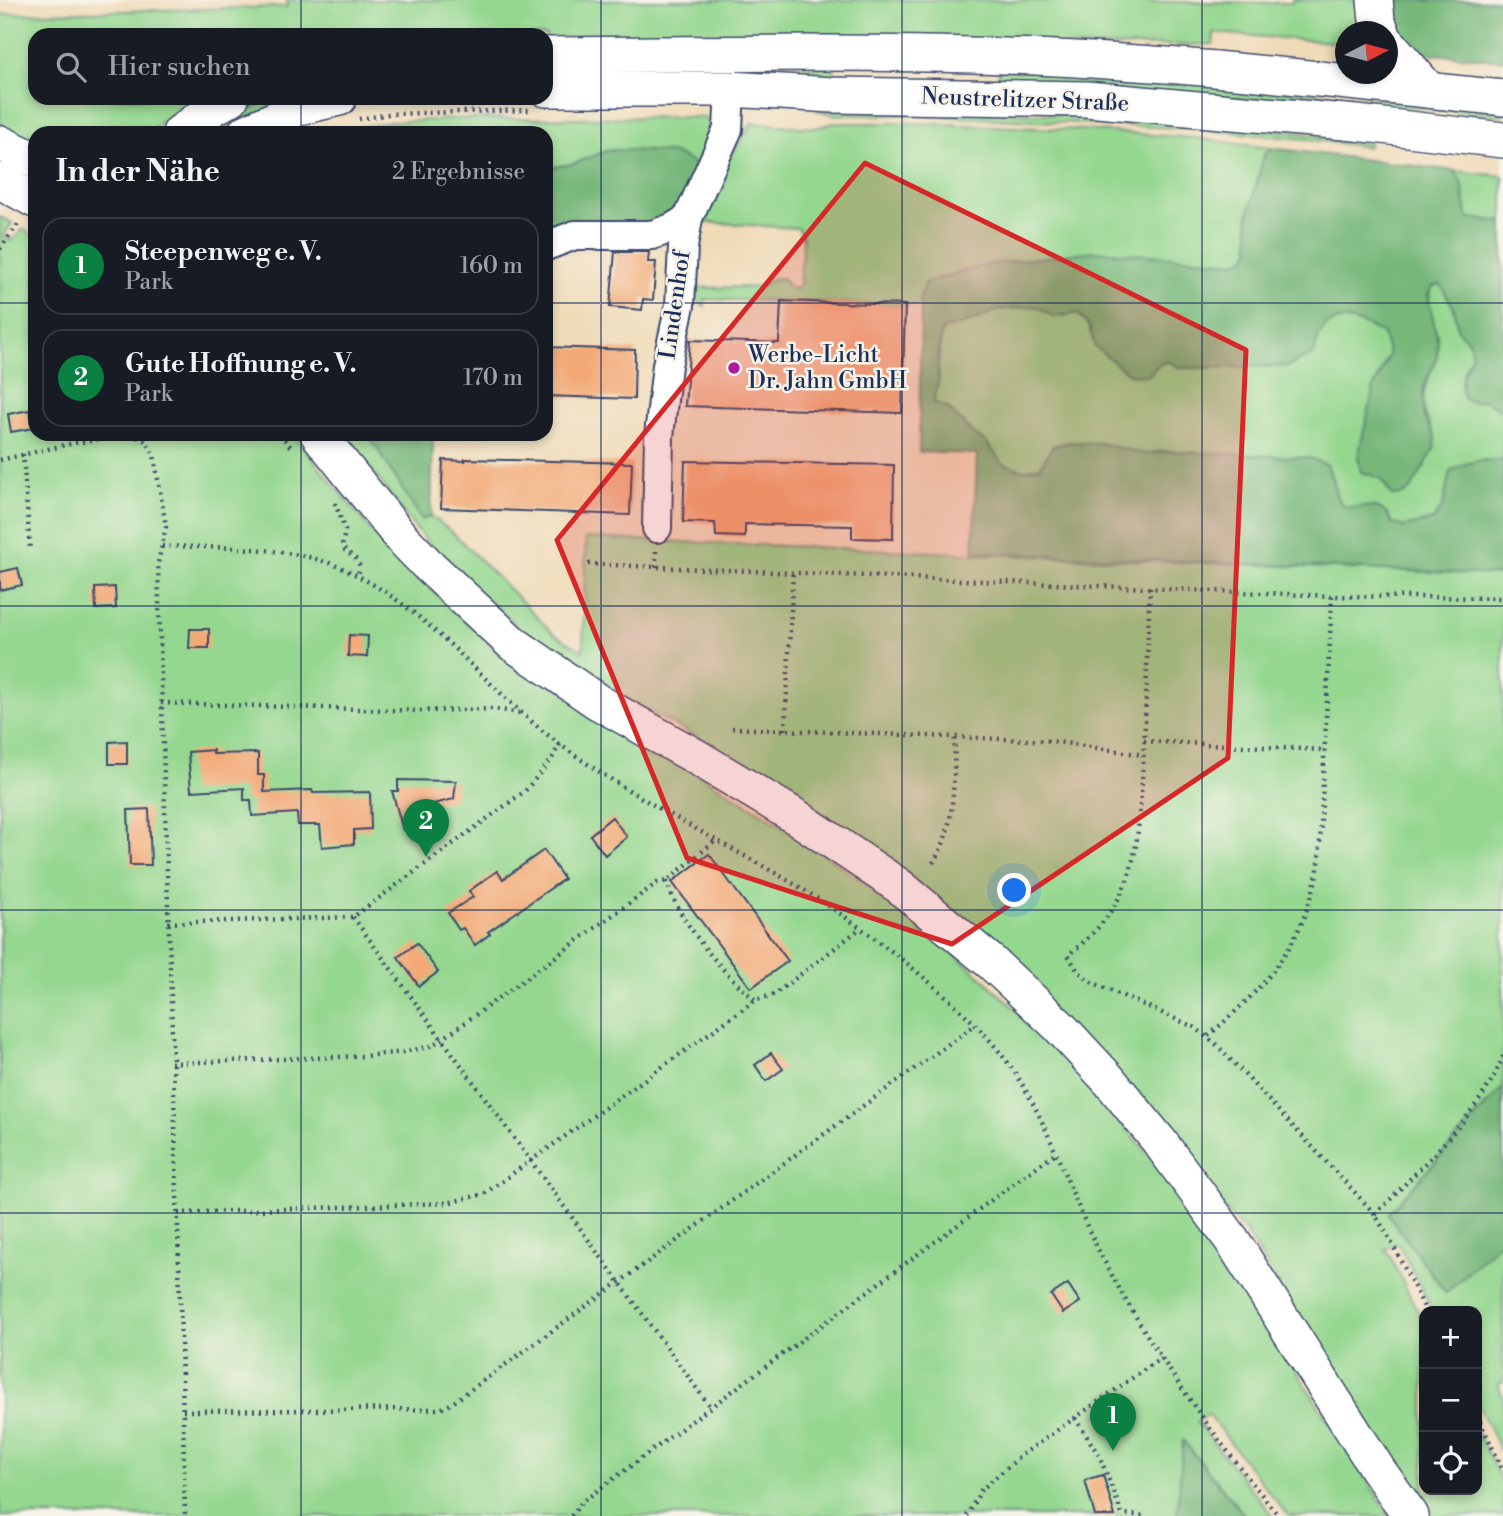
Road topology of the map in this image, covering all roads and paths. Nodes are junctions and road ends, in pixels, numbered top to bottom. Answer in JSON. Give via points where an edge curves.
{"nodes":[{"id":1,"x":1375,"y":0,"type":"edge"},
{"id":2,"x":1378,"y":21,"type":"edge"},
{"id":3,"x":553,"y":55,"type":"edge"},
{"id":4,"x":1398,"y":55,"type":"edge"},
{"id":5,"x":553,"y":89,"type":"edge"},
{"id":6,"x":730,"y":89,"type":"junction"},
{"id":7,"x":1429,"y":90,"type":"junction"},
{"id":8,"x":1503,"y":98,"type":"edge"},
{"id":9,"x":218,"y":105,"type":"edge"},
{"id":10,"x":309,"y":105,"type":"edge"},
{"id":11,"x":189,"y":126,"type":"edge"},
{"id":12,"x":260,"y":126,"type":"edge"},
{"id":13,"x":1503,"y":140,"type":"edge"},
{"id":14,"x":0,"y":144,"type":"edge"},
{"id":15,"x":28,"y":157,"type":"edge"},
{"id":16,"x":0,"y":181,"type":"edge"},
{"id":17,"x":28,"y":209,"type":"edge"},
{"id":18,"x":688,"y":218,"type":"junction"},
{"id":19,"x":553,"y":244,"type":"edge"},
{"id":20,"x":0,"y":248,"type":"edge"},
{"id":21,"x":93,"y":441,"type":"edge"},
{"id":22,"x":144,"y":441,"type":"edge"},
{"id":23,"x":314,"y":443,"type":"edge"},
{"id":24,"x":23,"y":454,"type":"junction"},
{"id":25,"x":0,"y":460,"type":"edge"},
{"id":26,"x":327,"y":494,"type":"dead end"},
{"id":27,"x":657,"y":528,"type":"dead end"},
{"id":28,"x":162,"y":546,"type":"junction"},
{"id":29,"x":30,"y":548,"type":"dead end"},
{"id":30,"x":588,"y":564,"type":"dead end"},
{"id":31,"x":793,"y":572,"type":"junction"},
{"id":32,"x":358,"y":576,"type":"junction"},
{"id":33,"x":1150,"y":587,"type":"junction"},
{"id":34,"x":1332,"y":596,"type":"junction"},
{"id":35,"x":1503,"y":598,"type":"edge"},
{"id":36,"x":161,"y":704,"type":"junction"},
{"id":37,"x":523,"y":714,"type":"junction"},
{"id":38,"x":732,"y":728,"type":"dead end"},
{"id":39,"x":785,"y":730,"type":"junction"},
{"id":40,"x":955,"y":737,"type":"junction"},
{"id":41,"x":1144,"y":741,"type":"junction"},
{"id":42,"x":560,"y":744,"type":"junction"},
{"id":43,"x":1323,"y":750,"type":"junction"},
{"id":44,"x":1144,"y":755,"type":"junction"},
{"id":45,"x":716,"y":840,"type":"junction"},
{"id":46,"x":933,"y":863,"type":"dead end"},
{"id":47,"x":667,"y":881,"type":"junction"},
{"id":48,"x":352,"y":917,"type":"junction"},
{"id":49,"x":167,"y":923,"type":"junction"},
{"id":50,"x":861,"y":928,"type":"junction"},
{"id":51,"x":756,"y":1000,"type":"junction"},
{"id":52,"x":975,"y":1026,"type":"junction"},
{"id":53,"x":1208,"y":1036,"type":"junction"},
{"id":54,"x":441,"y":1040,"type":"junction"},
{"id":55,"x":1503,"y":1056,"type":"edge"},
{"id":56,"x":171,"y":1063,"type":"junction"},
{"id":57,"x":1054,"y":1154,"type":"junction"},
{"id":58,"x":532,"y":1161,"type":"junction"},
{"id":59,"x":178,"y":1213,"type":"junction"},
{"id":60,"x":1375,"y":1214,"type":"junction"},
{"id":61,"x":619,"y":1284,"type":"junction"},
{"id":62,"x":1424,"y":1306,"type":"edge"},
{"id":63,"x":1161,"y":1357,"type":"junction"},
{"id":64,"x":711,"y":1408,"type":"junction"},
{"id":65,"x":183,"y":1411,"type":"junction"},
{"id":66,"x":1075,"y":1418,"type":"junction"},
{"id":67,"x":1482,"y":1426,"type":"edge"},
{"id":68,"x":1503,"y":1470,"type":"edge"},
{"id":69,"x":1123,"y":1515,"type":"edge"},
{"id":70,"x":185,"y":1516,"type":"edge"},
{"id":71,"x":571,"y":1516,"type":"edge"},
{"id":72,"x":967,"y":1516,"type":"edge"},
{"id":73,"x":1147,"y":1516,"type":"edge"},
{"id":74,"x":1279,"y":1516,"type":"edge"},
{"id":75,"x":1411,"y":1516,"type":"edge"}],
"edges":[{"from":1,"to":2,"type":"main road"},
{"from":3,"to":7,"type":"main road","name":"Neustrelitzer Straße","via":[[1077,59]]},
{"from":4,"to":7,"type":"main road"},
{"from":5,"to":6,"type":"main road","name":"Neustrelitzer Straße"},
{"from":6,"to":13,"type":"main road","name":"Neustrelitzer Straße","via":[[1086,99]]},
{"from":6,"to":18,"type":"street","name":"Lindenhof","via":[[728,129]]},
{"from":7,"to":8,"type":"main road","name":"Neustrelitzer Straße"},
{"from":9,"to":11,"type":"main road"},
{"from":10,"to":12,"type":"main road"},
{"from":14,"to":15,"type":"main road"},
{"from":16,"to":17,"type":"main road"},
{"from":17,"to":20,"type":"path"},
{"from":18,"to":19,"type":"street","via":[[652,235],[575,236]]},
{"from":18,"to":27,"type":"street","name":"Lindenhof","via":[[680,305],[659,436]]},
{"from":21,"to":24,"type":"path"},
{"from":22,"to":28,"type":"path","via":[[154,455],[165,512]]},
{"from":23,"to":75,"type":"main road","via":[[427,564],[513,643],[598,702],[786,811],[899,886],[1059,1026],[1159,1140],[1232,1240]]},
{"from":24,"to":25,"type":"path"},
{"from":24,"to":29,"type":"path"},
{"from":26,"to":32,"type":"path","via":[[343,520],[342,549],[361,566]]},
{"from":28,"to":32,"type":"path","via":[[269,551],[318,559]]},
{"from":28,"to":36,"type":"path","via":[[158,563]]},
{"from":30,"to":31,"type":"path"},
{"from":31,"to":33,"type":"path"},
{"from":31,"to":39,"type":"path"},
{"from":32,"to":37,"type":"path","via":[[391,594],[453,645]]},
{"from":33,"to":34,"type":"path"},
{"from":33,"to":41,"type":"path"},
{"from":34,"to":35,"type":"path"},
{"from":34,"to":43,"type":"path"},
{"from":36,"to":37,"type":"path","via":[[494,709]]},
{"from":36,"to":49,"type":"path"},
{"from":37,"to":42,"type":"path"},
{"from":38,"to":39,"type":"path"},
{"from":39,"to":40,"type":"path"},
{"from":40,"to":44,"type":"path","via":[[1051,741]]},
{"from":40,"to":46,"type":"path","via":[[953,798],[944,843]]},
{"from":41,"to":43,"type":"path"},
{"from":41,"to":44,"type":"path"},
{"from":42,"to":45,"type":"path","via":[[621,788]]},
{"from":42,"to":48,"type":"path","via":[[525,791]]},
{"from":43,"to":53,"type":"path","via":[[1319,864],[1309,903],[1284,957],[1266,982]]},
{"from":44,"to":53,"type":"path","via":[[1137,841],[1127,881],[1110,914],[1068,955],[1089,981]]},
{"from":45,"to":47,"type":"path"},
{"from":45,"to":50,"type":"path"},
{"from":47,"to":51,"type":"path","via":[[701,943]]},
{"from":47,"to":54,"type":"path","via":[[657,883]]},
{"from":48,"to":49,"type":"path"},
{"from":48,"to":54,"type":"path"},
{"from":49,"to":56,"type":"path"},
{"from":50,"to":51,"type":"path","via":[[775,994]]},
{"from":50,"to":52,"type":"path","via":[[947,996]]},
{"from":51,"to":58,"type":"path"},
{"from":52,"to":57,"type":"path","via":[[1008,1063],[1031,1100]]},
{"from":52,"to":61,"type":"path"},
{"from":53,"to":60,"type":"path"},
{"from":54,"to":56,"type":"path","via":[[404,1052],[364,1056]]},
{"from":54,"to":58,"type":"path"},
{"from":55,"to":60,"type":"path","via":[[1476,1106]]},
{"from":56,"to":59,"type":"path"},
{"from":57,"to":63,"type":"path","via":[[1126,1301]]},
{"from":57,"to":64,"type":"path"},
{"from":58,"to":59,"type":"path","via":[[484,1194],[447,1203]]},
{"from":58,"to":61,"type":"path"},
{"from":59,"to":65,"type":"path"},
{"from":60,"to":62,"type":"path"},
{"from":61,"to":64,"type":"path"},
{"from":61,"to":65,"type":"path","via":[[440,1409]]},
{"from":63,"to":66,"type":"path"},
{"from":63,"to":74,"type":"path","via":[[1209,1428]]},
{"from":64,"to":71,"type":"path","via":[[582,1502]]},
{"from":65,"to":70,"type":"path"},
{"from":66,"to":69,"type":"path","via":[[1108,1474]]},
{"from":66,"to":72,"type":"path","via":[[981,1490]]},
{"from":67,"to":68,"type":"path"},
{"from":69,"to":73,"type":"path"}]}
